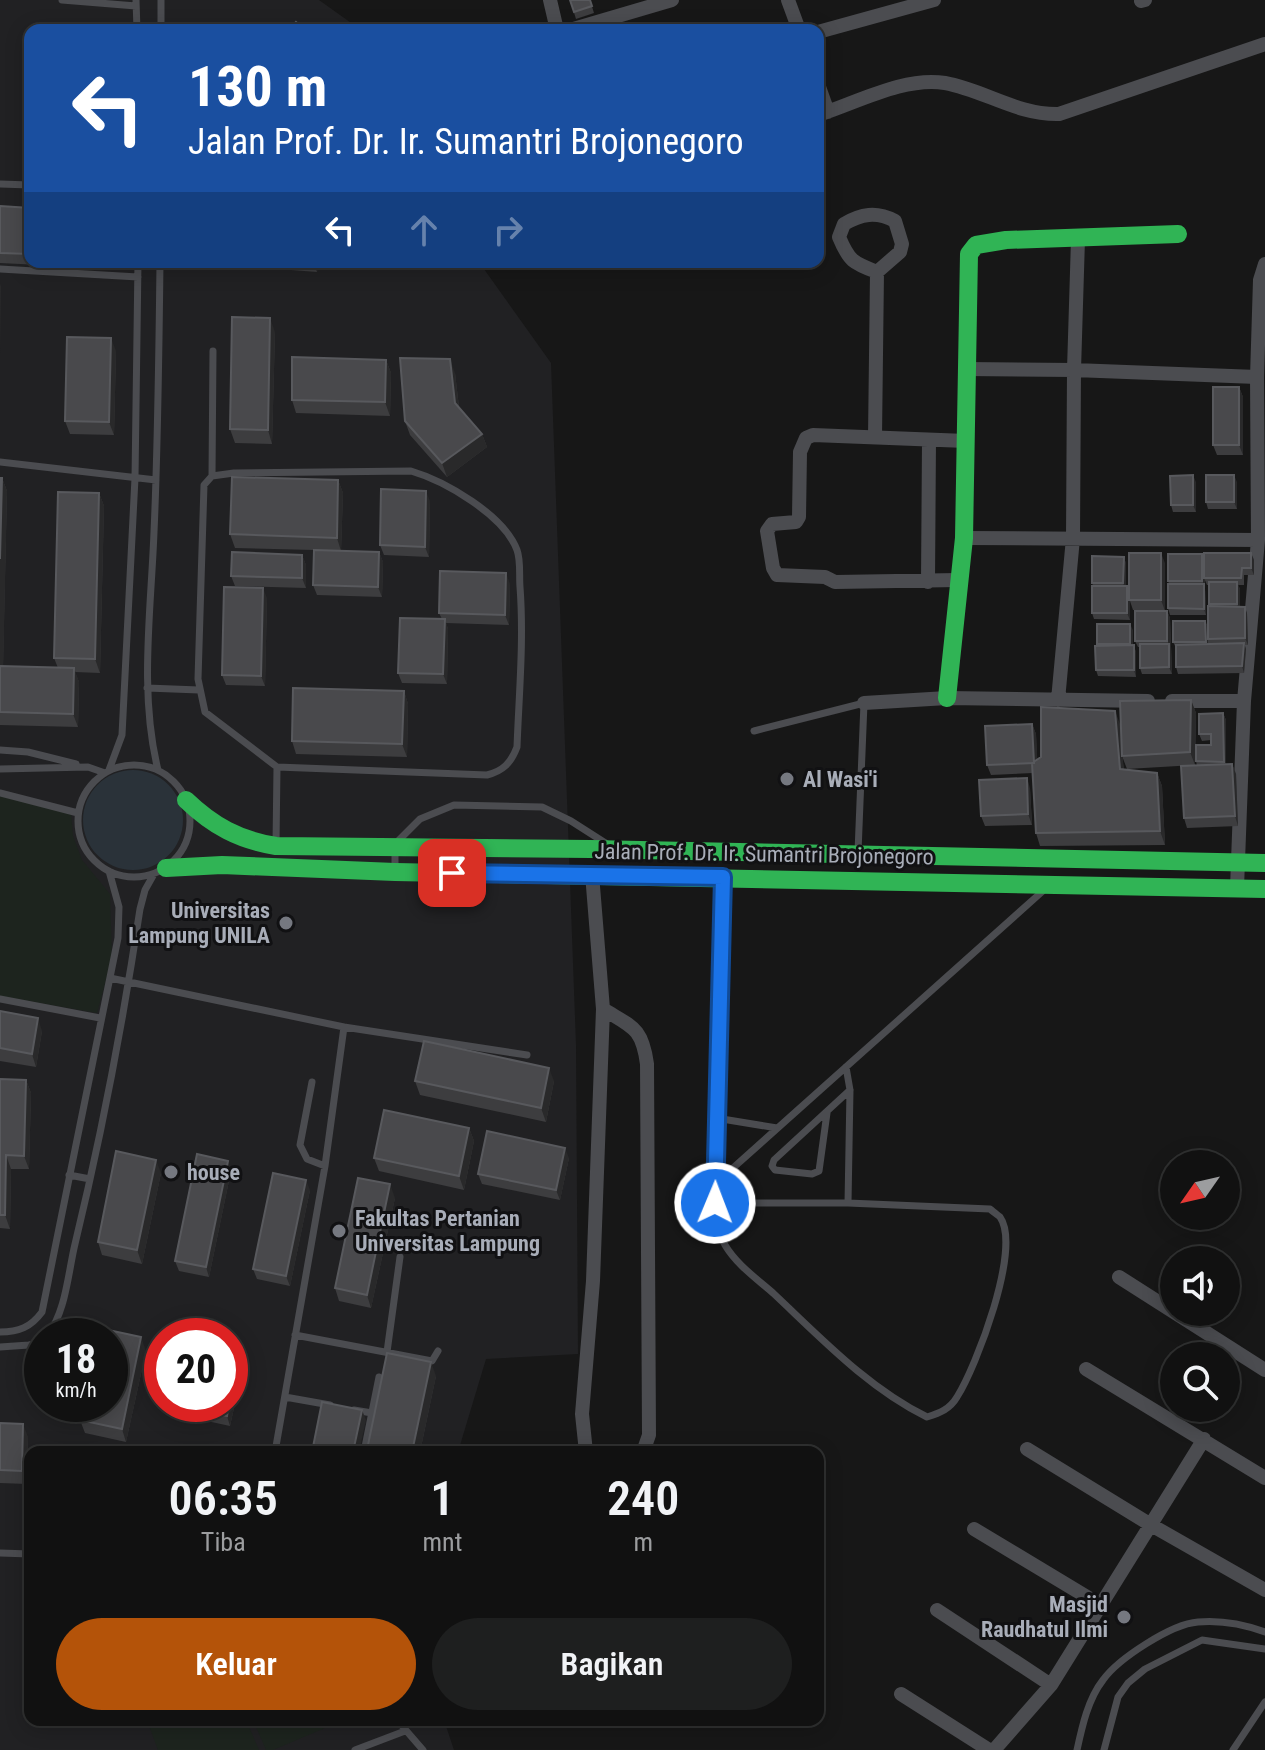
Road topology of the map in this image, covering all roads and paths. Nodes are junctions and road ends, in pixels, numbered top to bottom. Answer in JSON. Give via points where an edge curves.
{"nodes":[{"id":1,"x":62,"y":0,"type":"edge"},
{"id":2,"x":161,"y":0,"type":"edge"},
{"id":3,"x":550,"y":0,"type":"edge"},
{"id":4,"x":672,"y":0,"type":"edge"},
{"id":5,"x":788,"y":0,"type":"edge"},
{"id":6,"x":925,"y":1,"type":"edge"},
{"id":7,"x":136,"y":3,"type":"edge"},
{"id":8,"x":137,"y":24,"type":"edge"},
{"id":9,"x":161,"y":24,"type":"edge"},
{"id":10,"x":556,"y":24,"type":"edge"},
{"id":11,"x":590,"y":24,"type":"edge"},
{"id":12,"x":797,"y":24,"type":"edge"},
{"id":13,"x":824,"y":30,"type":"edge"},
{"id":14,"x":1265,"y":44,"type":"edge"},
{"id":15,"x":824,"y":113,"type":"edge"},
{"id":16,"x":0,"y":184,"type":"edge"},
{"id":17,"x":24,"y":185,"type":"edge"},
{"id":18,"x":1178,"y":234,"type":"dead end"},
{"id":19,"x":1078,"y":239,"type":"junction"},
{"id":20,"x":1265,"y":264,"type":"edge"},
{"id":21,"x":138,"y":268,"type":"edge"},
{"id":22,"x":160,"y":268,"type":"edge"},
{"id":23,"x":0,"y":269,"type":"edge"},
{"id":24,"x":877,"y":272,"type":"junction"},
{"id":25,"x":138,"y":277,"type":"junction"},
{"id":26,"x":213,"y":351,"type":"dead end"},
{"id":27,"x":965,"y":369,"type":"junction"},
{"id":28,"x":1074,"y":370,"type":"junction"},
{"id":29,"x":1257,"y":377,"type":"junction"},
{"id":30,"x":875,"y":437,"type":"junction"},
{"id":31,"x":929,"y":440,"type":"junction"},
{"id":32,"x":966,"y":441,"type":"junction"},
{"id":33,"x":0,"y":462,"type":"edge"},
{"id":34,"x":212,"y":476,"type":"junction"},
{"id":35,"x":135,"y":478,"type":"junction"},
{"id":36,"x":156,"y":480,"type":"junction"},
{"id":37,"x":964,"y":538,"type":"junction"},
{"id":38,"x":1073,"y":538,"type":"junction"},
{"id":39,"x":1258,"y":540,"type":"junction"},
{"id":40,"x":958,"y":580,"type":"junction"},
{"id":41,"x":928,"y":582,"type":"junction"},
{"id":42,"x":147,"y":688,"type":"junction"},
{"id":43,"x":199,"y":690,"type":"junction"},
{"id":44,"x":947,"y":698,"type":"junction"},
{"id":45,"x":1058,"y":700,"type":"junction"},
{"id":46,"x":1244,"y":701,"type":"junction"},
{"id":47,"x":864,"y":703,"type":"junction"},
{"id":48,"x":754,"y":731,"type":"dead end"},
{"id":49,"x":0,"y":750,"type":"edge"},
{"id":50,"x":88,"y":767,"type":"junction"},
{"id":51,"x":277,"y":767,"type":"junction"},
{"id":52,"x":0,"y":769,"type":"edge"},
{"id":53,"x":158,"y":770,"type":"junction"},
{"id":54,"x":107,"y":772,"type":"junction"},
{"id":55,"x":0,"y":793,"type":"edge"},
{"id":56,"x":186,"y":800,"type":"junction"},
{"id":57,"x":78,"y":813,"type":"junction"},
{"id":58,"x":276,"y":846,"type":"junction"},
{"id":59,"x":403,"y":848,"type":"junction"},
{"id":60,"x":618,"y":850,"type":"junction"},
{"id":61,"x":858,"y":855,"type":"junction"},
{"id":62,"x":1238,"y":862,"type":"junction"},
{"id":63,"x":1265,"y":863,"type":"edge"},
{"id":64,"x":109,"y":871,"type":"junction"},
{"id":65,"x":160,"y":871,"type":"junction"},
{"id":66,"x":395,"y":872,"type":"junction"},
{"id":67,"x":592,"y":874,"type":"junction"},
{"id":68,"x":723,"y":877,"type":"junction"},
{"id":69,"x":857,"y":880,"type":"junction"},
{"id":70,"x":1050,"y":884,"type":"junction"},
{"id":71,"x":1237,"y":888,"type":"junction"},
{"id":72,"x":1265,"y":889,"type":"edge"},
{"id":73,"x":110,"y":978,"type":"junction"},
{"id":74,"x":129,"y":980,"type":"junction"},
{"id":75,"x":0,"y":999,"type":"edge"},
{"id":76,"x":603,"y":1009,"type":"junction"},
{"id":77,"x":100,"y":1018,"type":"junction"},
{"id":78,"x":344,"y":1027,"type":"junction"},
{"id":79,"x":527,"y":1055,"type":"dead end"},
{"id":80,"x":846,"y":1067,"type":"junction"},
{"id":81,"x":312,"y":1082,"type":"dead end"},
{"id":82,"x":850,"y":1090,"type":"junction"},
{"id":83,"x":827,"y":1113,"type":"junction"},
{"id":84,"x":716,"y":1118,"type":"junction"},
{"id":85,"x":777,"y":1128,"type":"junction"},
{"id":86,"x":325,"y":1166,"type":"junction"},
{"id":87,"x":69,"y":1175,"type":"junction"},
{"id":88,"x":90,"y":1179,"type":"junction"},
{"id":89,"x":715,"y":1184,"type":"junction"},
{"id":90,"x":715,"y":1203,"type":"junction"},
{"id":91,"x":848,"y":1203,"type":"junction"},
{"id":92,"x":400,"y":1257,"type":"dead end"},
{"id":93,"x":1119,"y":1277,"type":"dead end"},
{"id":94,"x":57,"y":1318,"type":"edge"},
{"id":95,"x":0,"y":1332,"type":"edge"},
{"id":96,"x":295,"y":1335,"type":"junction"},
{"id":97,"x":24,"y":1345,"type":"edge"},
{"id":98,"x":0,"y":1347,"type":"edge"},
{"id":99,"x":438,"y":1351,"type":"dead end"},
{"id":100,"x":387,"y":1352,"type":"junction"},
{"id":101,"x":1086,"y":1369,"type":"dead end"},
{"id":102,"x":1265,"y":1370,"type":"edge"},
{"id":103,"x":379,"y":1377,"type":"edge"},
{"id":104,"x":285,"y":1397,"type":"junction"},
{"id":105,"x":372,"y":1413,"type":"junction"},
{"id":106,"x":1204,"y":1439,"type":"junction"},
{"id":107,"x":276,"y":1446,"type":"edge"},
{"id":108,"x":365,"y":1446,"type":"edge"},
{"id":109,"x":585,"y":1446,"type":"edge"},
{"id":110,"x":645,"y":1446,"type":"edge"},
{"id":111,"x":1027,"y":1449,"type":"dead end"},
{"id":112,"x":1265,"y":1478,"type":"edge"},
{"id":113,"x":1151,"y":1525,"type":"junction"},
{"id":114,"x":974,"y":1529,"type":"dead end"},
{"id":115,"x":0,"y":1553,"type":"edge"},
{"id":116,"x":24,"y":1554,"type":"edge"},
{"id":117,"x":1265,"y":1590,"type":"edge"},
{"id":118,"x":1102,"y":1606,"type":"junction"},
{"id":119,"x":937,"y":1610,"type":"dead end"},
{"id":120,"x":1265,"y":1632,"type":"edge"},
{"id":121,"x":1265,"y":1649,"type":"edge"},
{"id":122,"x":1051,"y":1685,"type":"junction"},
{"id":123,"x":901,"y":1694,"type":"dead end"},
{"id":124,"x":1265,"y":1702,"type":"edge"},
{"id":125,"x":401,"y":1726,"type":"edge"},
{"id":126,"x":405,"y":1731,"type":"junction"},
{"id":127,"x":355,"y":1750,"type":"edge"},
{"id":128,"x":420,"y":1750,"type":"edge"},
{"id":129,"x":991,"y":1750,"type":"edge"},
{"id":130,"x":1077,"y":1750,"type":"edge"},
{"id":131,"x":1104,"y":1750,"type":"edge"},
{"id":132,"x":1233,"y":1750,"type":"edge"}],
"edges":[{"from":1,"to":7,"type":"lane"},
{"from":2,"to":9,"type":"lane"},
{"from":3,"to":10,"type":"street"},
{"from":4,"to":11,"type":"street"},
{"from":5,"to":12,"type":"street"},
{"from":6,"to":13,"type":"street"},
{"from":7,"to":8,"type":"lane"},
{"from":14,"to":15,"type":"street","via":[[1059,114],[1024,110],[940,83],[908,84]]},
{"from":16,"to":17,"type":"lane"},
{"from":18,"to":19,"type":"street"},
{"from":19,"to":27,"type":"street","via":[[976,245],[967,268]]},
{"from":19,"to":28,"type":"street"},
{"from":20,"to":29,"type":"street"},
{"from":21,"to":25,"type":"lane"},
{"from":22,"to":36,"type":"lane"},
{"from":23,"to":25,"type":"lane"},
{"from":24,"to":24,"type":"street","via":[[855,264],[839,237],[844,224],[863,215],[895,221],[900,234],[900,252]]},
{"from":24,"to":30,"type":"street"},
{"from":25,"to":35,"type":"lane"},
{"from":26,"to":34,"type":"lane"},
{"from":27,"to":28,"type":"street"},
{"from":27,"to":32,"type":"street"},
{"from":28,"to":29,"type":"street"},
{"from":28,"to":38,"type":"street"},
{"from":29,"to":39,"type":"street"},
{"from":30,"to":31,"type":"street"},
{"from":30,"to":41,"type":"street","via":[[806,438],[800,452],[799,517],[796,522],[772,524],[767,531],[773,568],[777,575],[835,582]]},
{"from":31,"to":32,"type":"street"},
{"from":31,"to":41,"type":"street"},
{"from":32,"to":37,"type":"street"},
{"from":33,"to":35,"type":"lane"},
{"from":34,"to":43,"type":"lane","via":[[204,485]]},
{"from":34,"to":51,"type":"lane","via":[[411,471],[476,505],[507,531],[518,552],[522,608],[517,747],[499,772]]},
{"from":35,"to":36,"type":"lane"},
{"from":35,"to":54,"type":"lane","via":[[122,735]]},
{"from":36,"to":42,"type":"lane"},
{"from":37,"to":38,"type":"street"},
{"from":37,"to":40,"type":"street"},
{"from":38,"to":39,"type":"street"},
{"from":38,"to":45,"type":"street"},
{"from":39,"to":46,"type":"street"},
{"from":40,"to":41,"type":"street"},
{"from":40,"to":44,"type":"street"},
{"from":42,"to":43,"type":"lane"},
{"from":42,"to":53,"type":"lane"},
{"from":43,"to":51,"type":"lane","via":[[205,712]]},
{"from":44,"to":45,"type":"street"},
{"from":44,"to":47,"type":"street"},
{"from":45,"to":46,"type":"street"},
{"from":46,"to":62,"type":"street"},
{"from":47,"to":48,"type":"lane"},
{"from":47,"to":61,"type":"lane"},
{"from":49,"to":50,"type":"lane"},
{"from":50,"to":52,"type":"lane"},
{"from":50,"to":54,"type":"lane"},
{"from":51,"to":58,"type":"lane"},
{"from":53,"to":54,"type":"lane","via":[[125,765]]},
{"from":53,"to":56,"type":"lane"},
{"from":54,"to":57,"type":"lane","via":[[92,783]]},
{"from":55,"to":57,"type":"lane"},
{"from":56,"to":58,"type":"street","name":"Jalan Prof. Dr. Ir. Sumantri Brojonegoro","via":[[230,836]]},
{"from":56,"to":65,"type":"lane","via":[[190,825],[183,849]]},
{"from":57,"to":64,"type":"lane","via":[[80,836],[91,857]]},
{"from":58,"to":59,"type":"street","name":"Jalan Prof. Dr. Ir. Sumantri Brojonegoro"},
{"from":59,"to":60,"type":"street","name":"Jalan Prof. Dr. Ir. Sumantri Brojonegoro"},
{"from":59,"to":60,"type":"lane","via":[[420,819],[454,805],[542,807]]},
{"from":59,"to":66,"type":"lane"},
{"from":60,"to":61,"type":"street","name":"Jalan Prof. Dr. Ir. Sumantri Brojonegoro"},
{"from":61,"to":62,"type":"street","name":"Jalan Prof. Dr. Ir. Sumantri Brojonegoro"},
{"from":61,"to":69,"type":"street"},
{"from":62,"to":63,"type":"street","name":"Jalan Prof. Dr. Ir. Sumantri Brojonegoro"},
{"from":62,"to":71,"type":"street"},
{"from":64,"to":65,"type":"lane","via":[[139,877]]},
{"from":64,"to":73,"type":"lane","via":[[120,925]]},
{"from":65,"to":66,"type":"street","name":"Jalan Prof. Dr. Ir. Sumantri Brojonegoro","via":[[222,865]]},
{"from":65,"to":74,"type":"lane","via":[[145,890]]},
{"from":66,"to":67,"type":"street","name":"Jalan Prof. Dr. Ir. Sumantri Brojonegoro"},
{"from":67,"to":68,"type":"street","name":"Jalan Prof. Dr. Ir. Sumantri Brojonegoro"},
{"from":67,"to":76,"type":"street"},
{"from":68,"to":69,"type":"street","name":"Jalan Prof. Dr. Ir. Sumantri Brojonegoro"},
{"from":68,"to":84,"type":"lane"},
{"from":69,"to":70,"type":"street","name":"Jalan Prof. Dr. Ir. Sumantri Brojonegoro"},
{"from":70,"to":71,"type":"street","name":"Jalan Prof. Dr. Ir. Sumantri Brojonegoro"},
{"from":70,"to":80,"type":"lane"},
{"from":71,"to":72,"type":"street","name":"Jalan Prof. Dr. Ir. Sumantri Brojonegoro"},
{"from":73,"to":74,"type":"lane"},
{"from":73,"to":77,"type":"lane"},
{"from":74,"to":78,"type":"lane"},
{"from":74,"to":88,"type":"lane"},
{"from":75,"to":77,"type":"lane"},
{"from":76,"to":109,"type":"street","via":[[593,1281],[582,1414]]},
{"from":76,"to":110,"type":"street","via":[[636,1030],[647,1064]]},
{"from":77,"to":87,"type":"lane"},
{"from":78,"to":79,"type":"lane"},
{"from":78,"to":86,"type":"lane"},
{"from":80,"to":82,"type":"lane"},
{"from":80,"to":85,"type":"lane"},
{"from":81,"to":86,"type":"lane","via":[[300,1145],[307,1159]]},
{"from":82,"to":83,"type":"lane"},
{"from":82,"to":91,"type":"lane"},
{"from":83,"to":83,"type":"lane","via":[[774,1160],[775,1170],[819,1171]]},
{"from":84,"to":85,"type":"lane"},
{"from":84,"to":89,"type":"lane"},
{"from":85,"to":89,"type":"lane"},
{"from":86,"to":96,"type":"lane"},
{"from":87,"to":88,"type":"lane"},
{"from":87,"to":95,"type":"lane","via":[[42,1312],[24,1328]]},
{"from":88,"to":94,"type":"lane"},
{"from":89,"to":90,"type":"lane"},
{"from":90,"to":91,"type":"lane"},
{"from":90,"to":91,"type":"lane","via":[[724,1244],[822,1339],[900,1404],[927,1417],[944,1411],[957,1398],[1000,1292],[1000,1217],[990,1209]]},
{"from":92,"to":100,"type":"lane"},
{"from":93,"to":102,"type":"street"},
{"from":96,"to":100,"type":"lane"},
{"from":96,"to":104,"type":"lane"},
{"from":97,"to":98,"type":"lane"},
{"from":99,"to":100,"type":"lane","via":[[432,1361]]},
{"from":101,"to":106,"type":"street"},
{"from":103,"to":105,"type":"lane"},
{"from":104,"to":105,"type":"lane"},
{"from":104,"to":107,"type":"lane"},
{"from":105,"to":108,"type":"lane"},
{"from":106,"to":112,"type":"street"},
{"from":106,"to":113,"type":"street"},
{"from":111,"to":113,"type":"street"},
{"from":113,"to":117,"type":"street"},
{"from":113,"to":118,"type":"street"},
{"from":114,"to":118,"type":"street"},
{"from":115,"to":116,"type":"lane"},
{"from":118,"to":122,"type":"street"},
{"from":119,"to":122,"type":"street"},
{"from":120,"to":130,"type":"lane","via":[[1242,1624],[1194,1622],[1129,1655],[1103,1679]]},
{"from":121,"to":131,"type":"lane","via":[[1202,1640],[1145,1669],[1118,1697]]},
{"from":122,"to":129,"type":"street"},
{"from":123,"to":129,"type":"street"},
{"from":124,"to":132,"type":"lane"},
{"from":125,"to":126,"type":"lane"},
{"from":126,"to":127,"type":"lane"},
{"from":126,"to":128,"type":"lane"}]}
